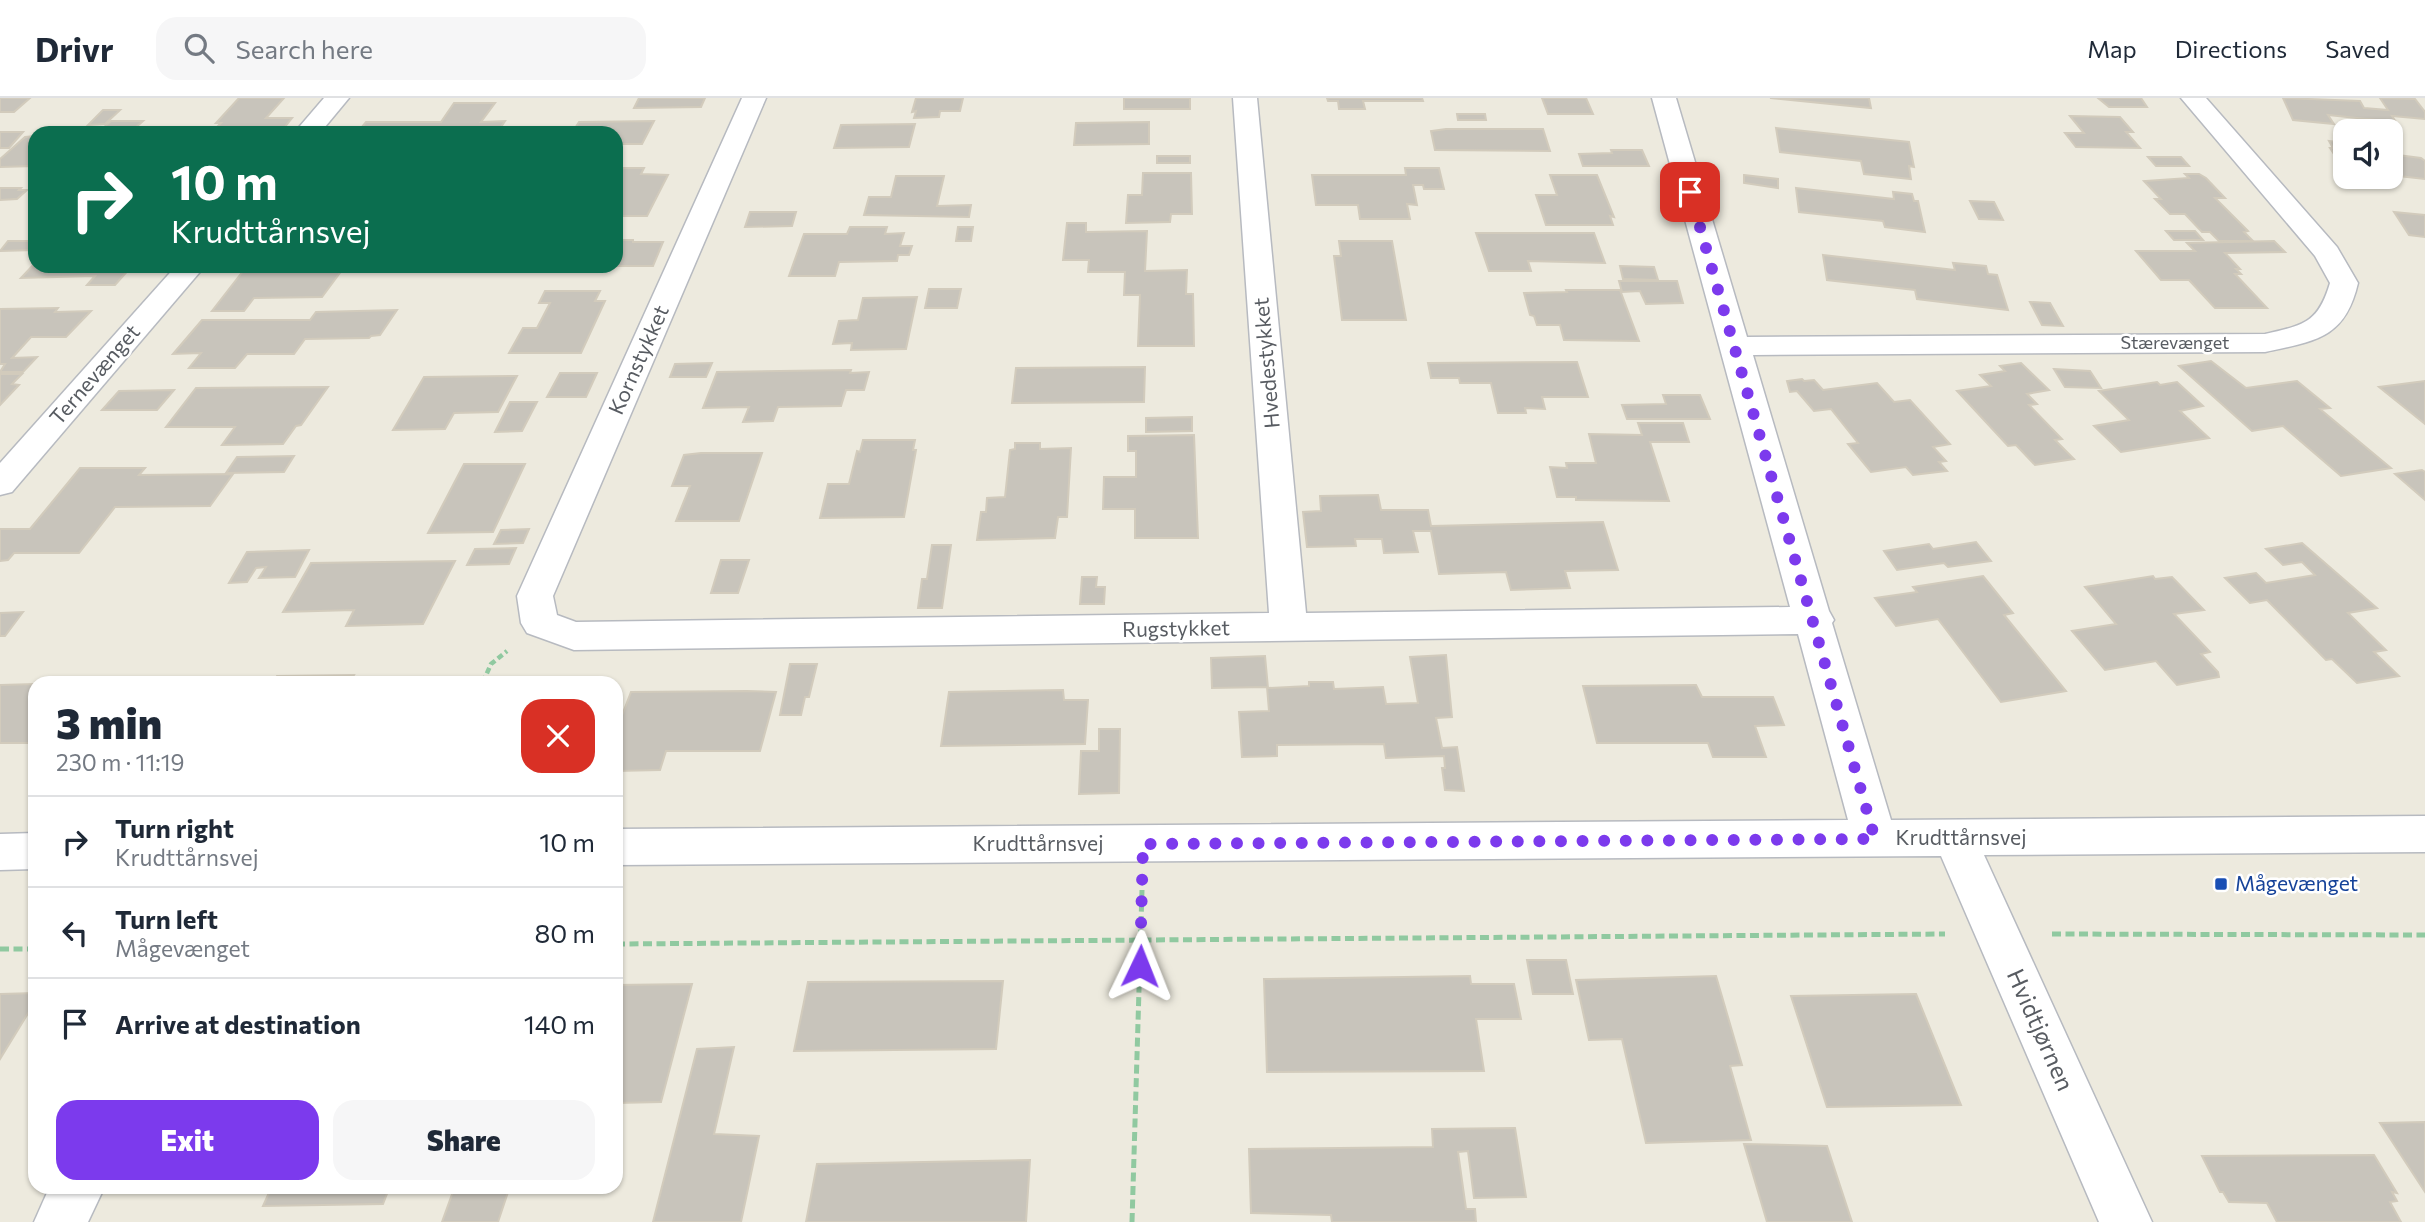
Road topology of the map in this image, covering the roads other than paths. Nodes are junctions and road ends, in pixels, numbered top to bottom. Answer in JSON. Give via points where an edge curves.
{"nodes":[{"id":1,"x":337,"y":98,"type":"edge"},
{"id":2,"x":754,"y":98,"type":"edge"},
{"id":3,"x":1245,"y":98,"type":"edge"},
{"id":4,"x":1664,"y":98,"type":"edge"},
{"id":5,"x":2193,"y":98,"type":"edge"},
{"id":6,"x":313,"y":126,"type":"edge"},
{"id":7,"x":185,"y":273,"type":"edge"},
{"id":8,"x":1734,"y":346,"type":"junction"},
{"id":9,"x":0,"y":484,"type":"edge"},
{"id":10,"x":1815,"y":620,"type":"junction"},
{"id":11,"x":540,"y":623,"type":"joint"},
{"id":12,"x":1289,"y":627,"type":"junction"},
{"id":13,"x":2425,"y":834,"type":"edge"},
{"id":14,"x":1955,"y":838,"type":"junction"},
{"id":15,"x":1875,"y":839,"type":"junction"},
{"id":16,"x":623,"y":847,"type":"edge"},
{"id":17,"x":28,"y":851,"type":"edge"},
{"id":18,"x":0,"y":852,"type":"edge"},
{"id":19,"x":75,"y":1194,"type":"edge"},
{"id":20,"x":60,"y":1222,"type":"edge"},
{"id":21,"x":2126,"y":1222,"type":"edge"}],
"edges":[{"from":1,"to":6,"type":"street"},
{"from":2,"to":11,"type":"street","name":"Kornstykket","via":[[535,596]]},
{"from":3,"to":12,"type":"street","name":"Hvedestykket"},
{"from":4,"to":8,"type":"street"},
{"from":5,"to":8,"type":"street","name":"Stærevænget","via":[[2327,253],[2344,283],[2340,306],[2321,329],[2265,342]]},
{"from":7,"to":9,"type":"street","name":"Ternevænget"},
{"from":8,"to":10,"type":"street"},
{"from":10,"to":12,"type":"street","name":"Rugstykket"},
{"from":10,"to":15,"type":"street"},
{"from":11,"to":12,"type":"street","name":"Rugstykket","via":[[574,636]]},
{"from":13,"to":14,"type":"street","name":"Krudttårnsvej"},
{"from":14,"to":15,"type":"street","name":"Krudttårnsvej"},
{"from":14,"to":21,"type":"street","name":"Hvidtjørnen"},
{"from":15,"to":16,"type":"street","name":"Krudttårnsvej"},
{"from":17,"to":18,"type":"street"},
{"from":19,"to":20,"type":"street"}]}
